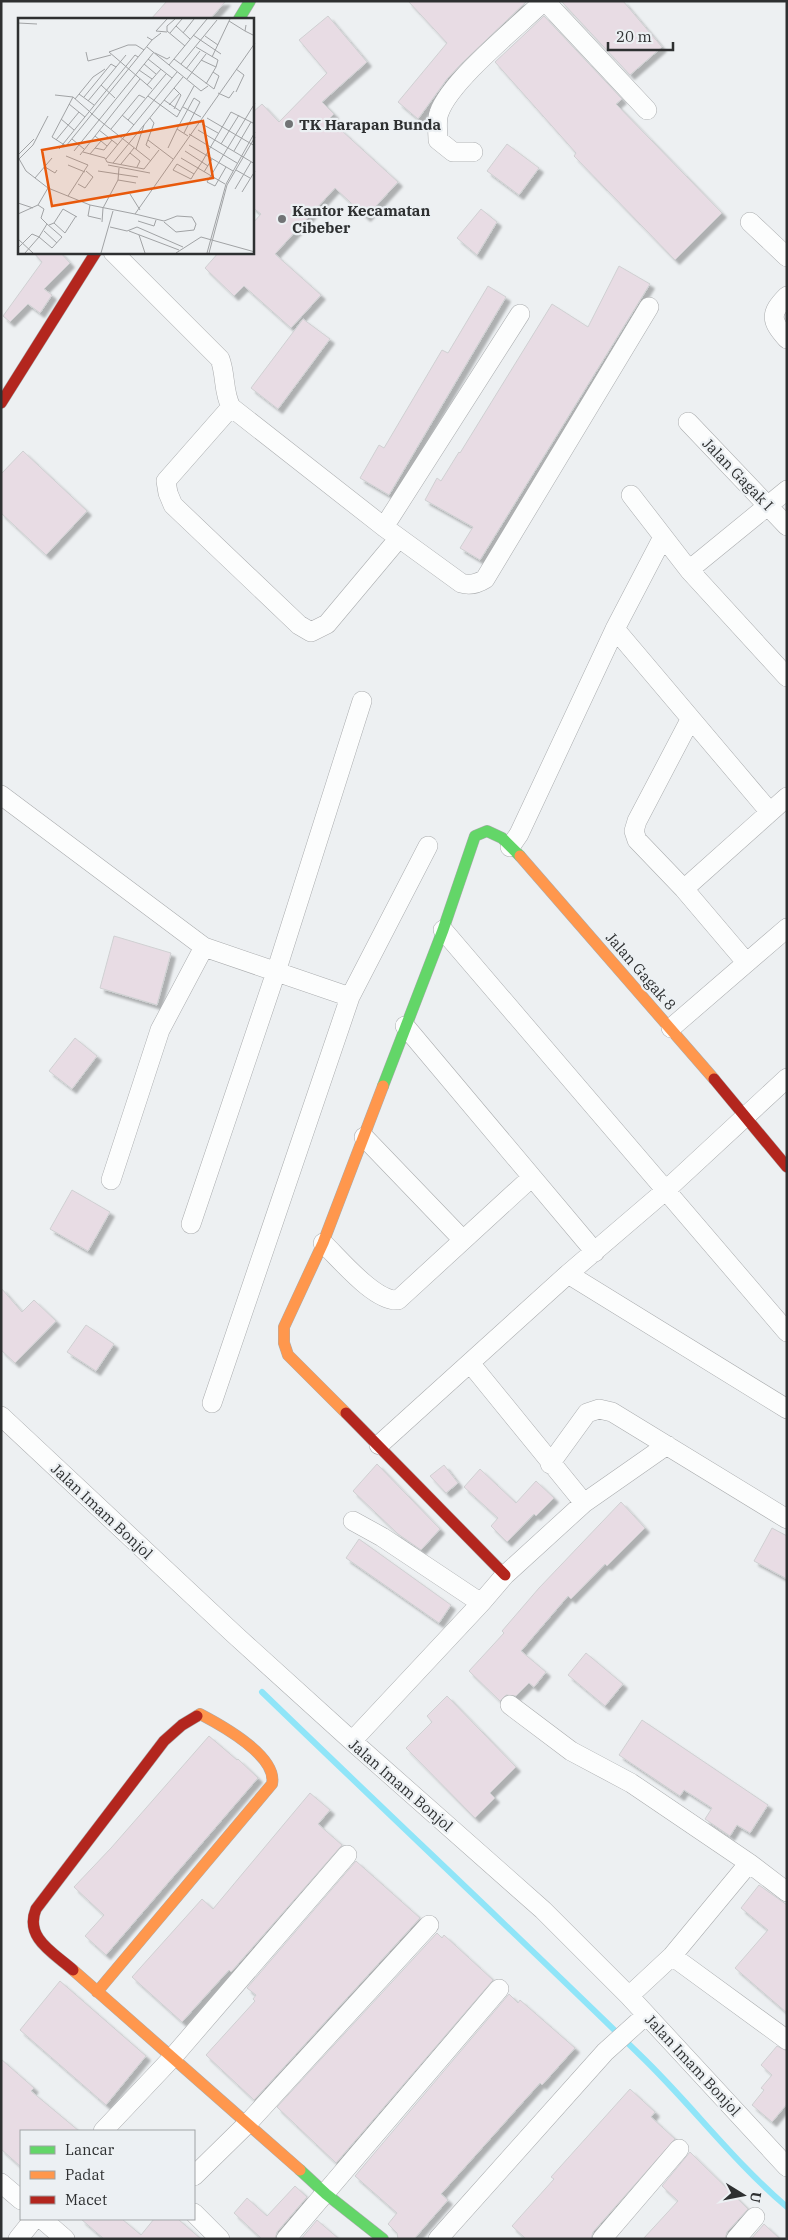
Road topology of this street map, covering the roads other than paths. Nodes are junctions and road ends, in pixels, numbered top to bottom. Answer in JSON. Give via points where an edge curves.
{"nodes":[{"id":1,"x":250,"y":1,"type":"edge"},
{"id":2,"x":544,"y":1,"type":"edge"},
{"id":3,"x":240,"y":18,"type":"edge"},
{"id":4,"x":647,"y":110,"type":"dead end"},
{"id":5,"x":473,"y":152,"type":"dead end"},
{"id":6,"x":750,"y":222,"type":"dead end"},
{"id":7,"x":95,"y":254,"type":"edge"},
{"id":8,"x":115,"y":254,"type":"edge"},
{"id":9,"x":787,"y":256,"type":"edge"},
{"id":10,"x":787,"y":296,"type":"edge"},
{"id":11,"x":649,"y":307,"type":"dead end"},
{"id":12,"x":520,"y":314,"type":"dead end"},
{"id":13,"x":787,"y":339,"type":"edge"},
{"id":14,"x":1,"y":403,"type":"edge"},
{"id":15,"x":231,"y":407,"type":"junction"},
{"id":16,"x":688,"y":422,"type":"dead end"},
{"id":17,"x":787,"y":490,"type":"edge"},
{"id":18,"x":631,"y":495,"type":"dead end"},
{"id":19,"x":768,"y":505,"type":"junction"},
{"id":20,"x":787,"y":526,"type":"edge"},
{"id":21,"x":384,"y":527,"type":"junction"},
{"id":22,"x":663,"y":537,"type":"junction"},
{"id":23,"x":399,"y":538,"type":"junction"},
{"id":24,"x":690,"y":570,"type":"junction"},
{"id":25,"x":615,"y":629,"type":"junction"},
{"id":26,"x":787,"y":677,"type":"edge"},
{"id":27,"x":362,"y":701,"type":"dead end"},
{"id":28,"x":690,"y":720,"type":"junction"},
{"id":29,"x":1,"y":795,"type":"edge"},
{"id":30,"x":787,"y":797,"type":"edge"},
{"id":31,"x":769,"y":811,"type":"junction"},
{"id":32,"x":428,"y":846,"type":"dead end"},
{"id":33,"x":510,"y":847,"type":"junction"},
{"id":34,"x":684,"y":889,"type":"junction"},
{"id":35,"x":787,"y":928,"type":"edge"},
{"id":36,"x":443,"y":930,"type":"junction"},
{"id":37,"x":204,"y":947,"type":"junction"},
{"id":38,"x":746,"y":962,"type":"junction"},
{"id":39,"x":276,"y":972,"type":"junction"},
{"id":40,"x":350,"y":997,"type":"junction"},
{"id":41,"x":404,"y":1026,"type":"junction"},
{"id":42,"x":672,"y":1028,"type":"junction"},
{"id":43,"x":787,"y":1078,"type":"edge"},
{"id":44,"x":745,"y":1119,"type":"junction"},
{"id":45,"x":364,"y":1137,"type":"junction"},
{"id":46,"x":787,"y":1167,"type":"edge"},
{"id":47,"x":532,"y":1177,"type":"junction"},
{"id":48,"x":111,"y":1180,"type":"dead end"},
{"id":49,"x":665,"y":1192,"type":"junction"},
{"id":50,"x":191,"y":1224,"type":"dead end"},
{"id":51,"x":464,"y":1240,"type":"junction"},
{"id":52,"x":323,"y":1243,"type":"junction"},
{"id":53,"x":595,"y":1252,"type":"junction"},
{"id":54,"x":568,"y":1274,"type":"junction"},
{"id":55,"x":787,"y":1332,"type":"edge"},
{"id":56,"x":470,"y":1363,"type":"junction"},
{"id":57,"x":212,"y":1403,"type":"dead end"},
{"id":58,"x":787,"y":1409,"type":"edge"},
{"id":59,"x":1,"y":1416,"type":"edge"},
{"id":60,"x":667,"y":1444,"type":"junction"},
{"id":61,"x":379,"y":1445,"type":"junction"},
{"id":62,"x":550,"y":1464,"type":"junction"},
{"id":63,"x":584,"y":1503,"type":"junction"},
{"id":64,"x":787,"y":1519,"type":"edge"},
{"id":65,"x":353,"y":1521,"type":"dead end"},
{"id":66,"x":504,"y":1575,"type":"junction"},
{"id":67,"x":481,"y":1603,"type":"junction"},
{"id":68,"x":510,"y":1705,"type":"dead end"},
{"id":69,"x":352,"y":1741,"type":"junction"},
{"id":70,"x":347,"y":1855,"type":"dead end"},
{"id":71,"x":749,"y":1863,"type":"junction"},
{"id":72,"x":787,"y":1892,"type":"edge"},
{"id":73,"x":429,"y":1925,"type":"dead end"},
{"id":74,"x":672,"y":1956,"type":"junction"},
{"id":75,"x":500,"y":1989,"type":"dead end"},
{"id":76,"x":97,"y":1992,"type":"junction"},
{"id":77,"x":629,"y":1996,"type":"junction"},
{"id":78,"x":646,"y":2015,"type":"junction"},
{"id":79,"x":787,"y":2040,"type":"edge"},
{"id":80,"x":172,"y":2058,"type":"junction"},
{"id":81,"x":248,"y":2123,"type":"junction"},
{"id":82,"x":104,"y":2130,"type":"edge"},
{"id":83,"x":679,"y":2149,"type":"dead end"},
{"id":84,"x":787,"y":2167,"type":"edge"},
{"id":85,"x":195,"y":2175,"type":"edge"},
{"id":86,"x":1,"y":2183,"type":"edge"},
{"id":87,"x":326,"y":2194,"type":"junction"},
{"id":88,"x":20,"y":2199,"type":"edge"},
{"id":89,"x":195,"y":2214,"type":"edge"},
{"id":90,"x":756,"y":2216,"type":"dead end"},
{"id":91,"x":33,"y":2220,"type":"edge"},
{"id":92,"x":43,"y":2220,"type":"edge"},
{"id":93,"x":18,"y":2239,"type":"edge"},
{"id":94,"x":65,"y":2239,"type":"edge"},
{"id":95,"x":220,"y":2239,"type":"edge"},
{"id":96,"x":286,"y":2239,"type":"edge"},
{"id":97,"x":383,"y":2239,"type":"edge"},
{"id":98,"x":438,"y":2239,"type":"edge"},
{"id":99,"x":602,"y":2239,"type":"edge"},
{"id":100,"x":736,"y":2239,"type":"edge"}],
"edges":[{"from":1,"to":3,"type":"street"},
{"from":2,"to":4,"type":"street"},
{"from":2,"to":5,"type":"street","via":[[462,79],[445,100],[438,115],[438,140],[453,152]]},
{"from":6,"to":9,"type":"street"},
{"from":7,"to":14,"type":"street"},
{"from":8,"to":15,"type":"street","via":[[220,359],[226,398]]},
{"from":10,"to":13,"type":"street","via":[[774,314],[778,328]]},
{"from":11,"to":23,"type":"street","via":[[486,579],[478,584],[461,583]]},
{"from":12,"to":21,"type":"street"},
{"from":15,"to":21,"type":"street"},
{"from":15,"to":23,"type":"street","via":[[166,481],[168,493],[173,505],[299,625],[311,632],[327,624]]},
{"from":16,"to":19,"type":"street","name":"Jalan Gagak I"},
{"from":17,"to":19,"type":"street"},
{"from":18,"to":22,"type":"street"},
{"from":19,"to":20,"type":"street","name":"Jalan Gagak I"},
{"from":19,"to":24,"type":"street"},
{"from":21,"to":23,"type":"street"},
{"from":22,"to":24,"type":"street"},
{"from":22,"to":25,"type":"street"},
{"from":24,"to":26,"type":"street"},
{"from":25,"to":28,"type":"street"},
{"from":25,"to":33,"type":"street"},
{"from":27,"to":39,"type":"street"},
{"from":28,"to":31,"type":"street"},
{"from":28,"to":34,"type":"street","via":[[634,831],[638,840]]},
{"from":29,"to":37,"type":"street"},
{"from":30,"to":31,"type":"street"},
{"from":31,"to":34,"type":"street"},
{"from":32,"to":40,"type":"street"},
{"from":33,"to":36,"type":"street","name":"Jalan Gagak 8","via":[[502,838],[487,831],[475,836]]},
{"from":33,"to":42,"type":"street","name":"Jalan Gagak 8"},
{"from":34,"to":38,"type":"street"},
{"from":35,"to":38,"type":"street"},
{"from":36,"to":41,"type":"street"},
{"from":36,"to":49,"type":"street"},
{"from":37,"to":39,"type":"street"},
{"from":37,"to":48,"type":"street","via":[[160,1030]]},
{"from":38,"to":42,"type":"street"},
{"from":39,"to":40,"type":"street"},
{"from":39,"to":50,"type":"street"},
{"from":40,"to":57,"type":"street"},
{"from":41,"to":45,"type":"street"},
{"from":41,"to":47,"type":"street"},
{"from":42,"to":44,"type":"street","name":"Jalan Gagak 8"},
{"from":43,"to":44,"type":"street"},
{"from":44,"to":46,"type":"street","name":"Jalan Gagak 8"},
{"from":44,"to":49,"type":"street"},
{"from":45,"to":51,"type":"street"},
{"from":45,"to":52,"type":"street"},
{"from":47,"to":51,"type":"street"},
{"from":47,"to":53,"type":"street"},
{"from":49,"to":53,"type":"street"},
{"from":49,"to":55,"type":"street"},
{"from":51,"to":52,"type":"street","via":[[398,1300],[377,1294]]},
{"from":52,"to":61,"type":"street","via":[[284,1327],[284,1344],[288,1355]]},
{"from":53,"to":54,"type":"street"},
{"from":54,"to":56,"type":"street"},
{"from":54,"to":58,"type":"street"},
{"from":56,"to":61,"type":"street"},
{"from":56,"to":62,"type":"street"},
{"from":59,"to":69,"type":"street","name":"Jalan Imam Bonjol"},
{"from":60,"to":62,"type":"street","via":[[612,1412],[599,1409],[587,1413]]},
{"from":60,"to":63,"type":"street"},
{"from":60,"to":64,"type":"street"},
{"from":61,"to":66,"type":"street"},
{"from":62,"to":63,"type":"street"},
{"from":63,"to":66,"type":"street"},
{"from":65,"to":67,"type":"street"},
{"from":66,"to":67,"type":"street"},
{"from":67,"to":69,"type":"street"},
{"from":68,"to":71,"type":"street","via":[[571,1751],[631,1783]]},
{"from":69,"to":77,"type":"street","name":"Jalan Imam Bonjol","via":[[543,1910]]},
{"from":70,"to":80,"type":"street"},
{"from":71,"to":72,"type":"street"},
{"from":71,"to":74,"type":"street"},
{"from":73,"to":81,"type":"street"},
{"from":74,"to":77,"type":"street"},
{"from":74,"to":79,"type":"street"},
{"from":75,"to":87,"type":"street"},
{"from":76,"to":76,"type":"street","via":[[36,1938],[31,1928],[32,1914],[164,1741],[200,1714],[216,1721],[258,1754],[269,1766],[272,1784]]},
{"from":76,"to":80,"type":"street"},
{"from":77,"to":78,"type":"street","name":"Jalan Imam Bonjol"},
{"from":78,"to":84,"type":"street","name":"Jalan Imam Bonjol"},
{"from":78,"to":98,"type":"street","via":[[605,2052]]},
{"from":80,"to":81,"type":"street"},
{"from":80,"to":82,"type":"street"},
{"from":81,"to":85,"type":"street"},
{"from":81,"to":87,"type":"street"},
{"from":83,"to":99,"type":"street"},
{"from":86,"to":88,"type":"street"},
{"from":87,"to":96,"type":"street"},
{"from":87,"to":97,"type":"street"},
{"from":89,"to":95,"type":"street"},
{"from":90,"to":100,"type":"street"},
{"from":91,"to":93,"type":"street"},
{"from":92,"to":94,"type":"street"}]}
